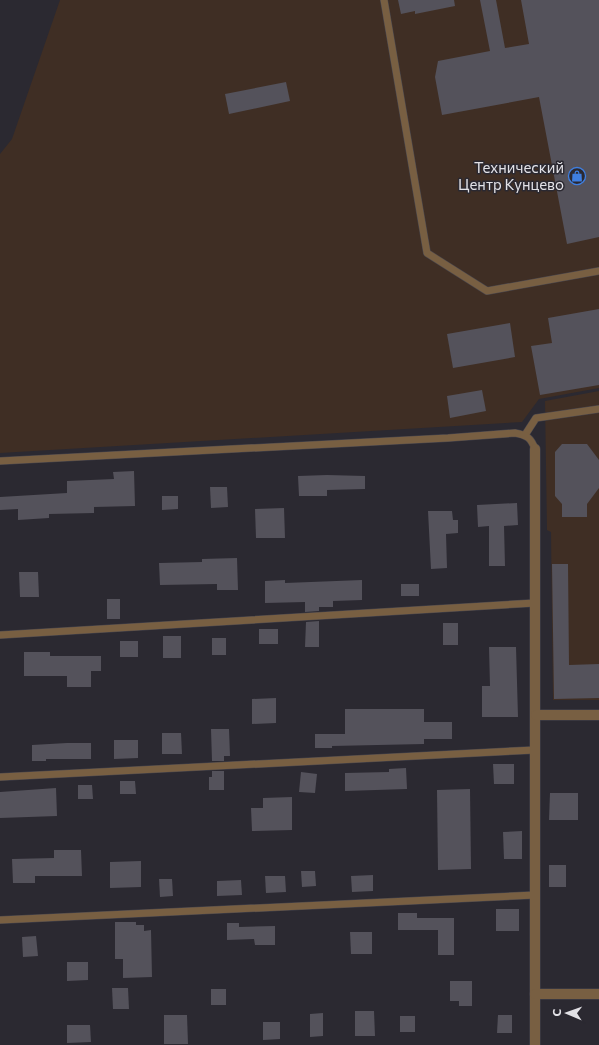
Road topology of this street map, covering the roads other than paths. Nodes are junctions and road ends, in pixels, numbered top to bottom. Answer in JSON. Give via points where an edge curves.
{"nodes":[{"id":1,"x":384,"y":0,"type":"edge"},
{"id":2,"x":599,"y":271,"type":"edge"},
{"id":3,"x":599,"y":409,"type":"edge"},
{"id":4,"x":526,"y":435,"type":"junction"},
{"id":5,"x":535,"y":449,"type":"joint"},
{"id":6,"x":0,"y":461,"type":"edge"},
{"id":7,"x":535,"y":603,"type":"junction"},
{"id":8,"x":0,"y":635,"type":"edge"},
{"id":9,"x":536,"y":715,"type":"junction"},
{"id":10,"x":599,"y":715,"type":"edge"},
{"id":11,"x":536,"y":750,"type":"junction"},
{"id":12,"x":0,"y":777,"type":"edge"},
{"id":13,"x":535,"y":895,"type":"junction"},
{"id":14,"x":0,"y":920,"type":"edge"},
{"id":15,"x":535,"y":994,"type":"junction"},
{"id":16,"x":599,"y":994,"type":"edge"},
{"id":17,"x":535,"y":1045,"type":"edge"}],
"edges":[{"from":1,"to":2,"type":"lane","via":[[428,253],[487,291]]},
{"from":3,"to":4,"type":"lane","via":[[536,418]]},
{"from":4,"to":5,"type":"lane"},
{"from":4,"to":6,"type":"lane","via":[[515,433]]},
{"from":5,"to":7,"type":"street"},
{"from":7,"to":8,"type":"lane"},
{"from":7,"to":9,"type":"street"},
{"from":9,"to":10,"type":"street"},
{"from":9,"to":11,"type":"street"},
{"from":11,"to":12,"type":"lane"},
{"from":11,"to":13,"type":"street"},
{"from":13,"to":14,"type":"lane"},
{"from":13,"to":15,"type":"street"},
{"from":15,"to":16,"type":"street"},
{"from":15,"to":17,"type":"street"}]}
